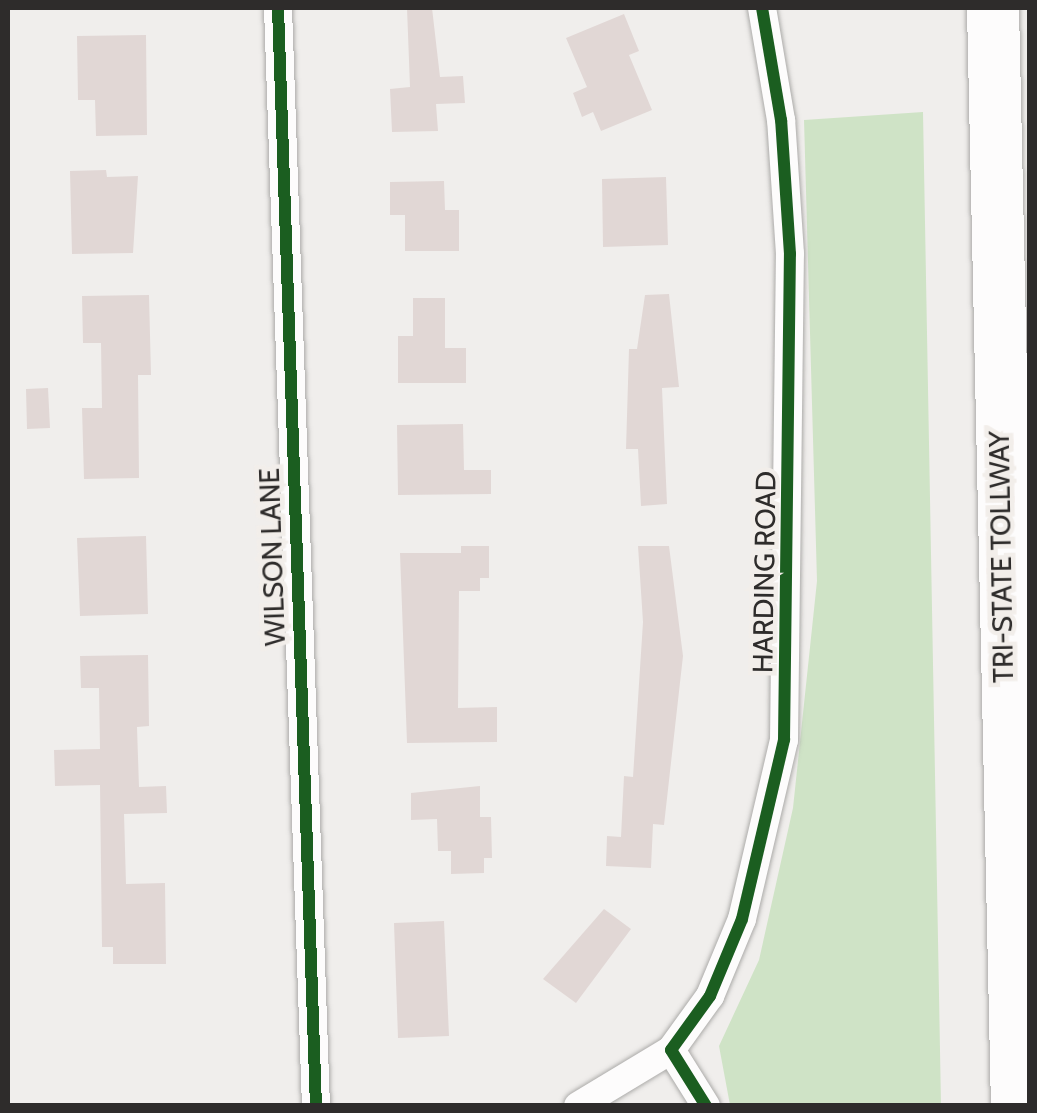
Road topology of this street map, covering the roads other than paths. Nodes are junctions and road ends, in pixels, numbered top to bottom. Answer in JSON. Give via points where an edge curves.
{"nodes":[{"id":1,"x":278,"y":8,"type":"edge"},
{"id":2,"x":993,"y":8,"type":"edge"},
{"id":3,"x":758,"y":13,"type":"edge"},
{"id":4,"x":671,"y":1050,"type":"junction"},
{"id":5,"x":316,"y":1106,"type":"edge"},
{"id":6,"x":578,"y":1106,"type":"edge"},
{"id":7,"x":706,"y":1106,"type":"edge"},
{"id":8,"x":1017,"y":1106,"type":"edge"}],
"edges":[{"from":1,"to":5,"type":"street","name":"WILSON LANE"},
{"from":2,"to":8,"type":"highway","name":"TRI-STATE TOLLWAY"},
{"from":3,"to":4,"type":"street","name":"HARDING ROAD","via":[[781,120],[790,254],[784,740],[742,918],[710,996]]},
{"from":4,"to":6,"type":"street"},
{"from":4,"to":7,"type":"street"}]}
